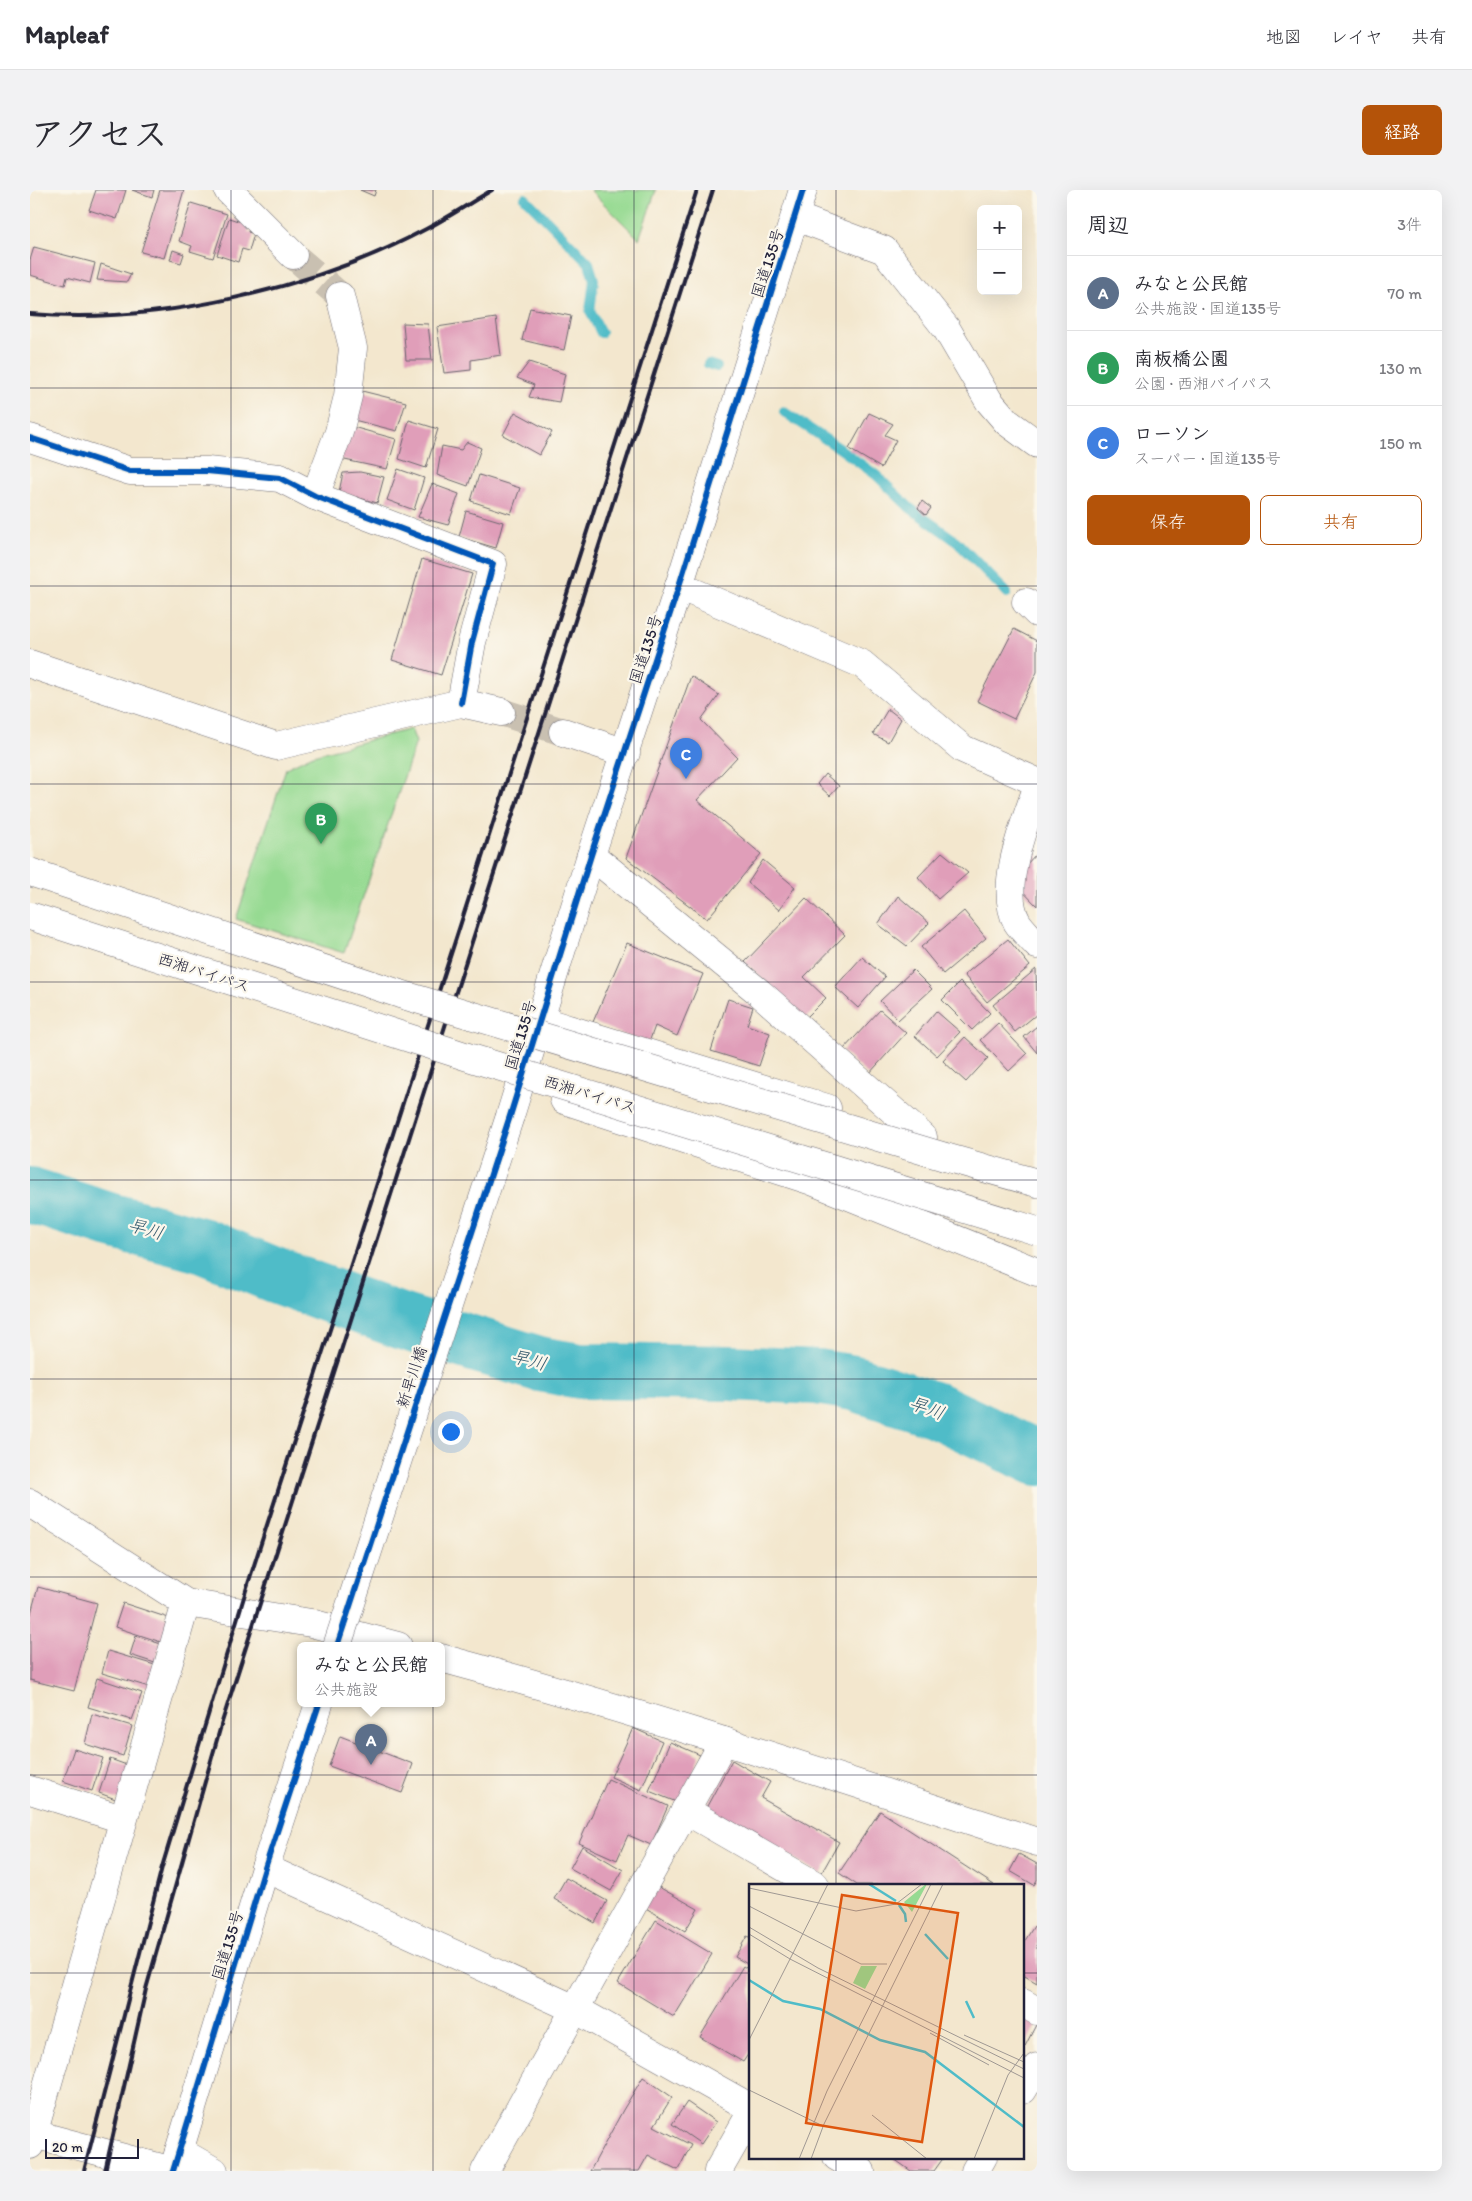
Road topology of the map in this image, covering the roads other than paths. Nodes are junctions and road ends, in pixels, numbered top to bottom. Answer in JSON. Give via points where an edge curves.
{"nodes":[{"id":1,"x":228,"y":190,"type":"edge"},
{"id":2,"x":804,"y":190,"type":"edge"},
{"id":3,"x":796,"y":217,"type":"junction"},
{"id":4,"x":293,"y":255,"type":"tunnel mouth"},
{"id":5,"x":340,"y":296,"type":"tunnel mouth"},
{"id":6,"x":30,"y":438,"type":"edge"},
{"id":7,"x":1037,"y":444,"type":"edge"},
{"id":8,"x":315,"y":496,"type":"junction"},
{"id":9,"x":679,"y":586,"type":"junction"},
{"id":10,"x":30,"y":664,"type":"edge"},
{"id":11,"x":462,"y":703,"type":"junction"},
{"id":12,"x":501,"y":712,"type":"tunnel mouth"},
{"id":13,"x":563,"y":732,"type":"tunnel mouth"},
{"id":14,"x":626,"y":753,"type":"junction"},
{"id":15,"x":1037,"y":782,"type":"edge"},
{"id":16,"x":1037,"y":788,"type":"edge"},
{"id":17,"x":591,"y":855,"type":"junction"},
{"id":18,"x":30,"y":872,"type":"edge"},
{"id":19,"x":30,"y":916,"type":"edge"},
{"id":20,"x":1037,"y":945,"type":"edge"},
{"id":21,"x":539,"y":1020,"type":"junction"},
{"id":22,"x":519,"y":1085,"type":"junction"},
{"id":23,"x":510,"y":1116,"type":"joint"},
{"id":24,"x":923,"y":1137,"type":"junction"},
{"id":25,"x":945,"y":1157,"type":"junction"},
{"id":26,"x":1037,"y":1172,"type":"edge"},
{"id":27,"x":1037,"y":1183,"type":"edge"},
{"id":28,"x":1037,"y":1231,"type":"edge"},
{"id":29,"x":1037,"y":1272,"type":"edge"},
{"id":30,"x":30,"y":1503,"type":"edge"},
{"id":31,"x":186,"y":1603,"type":"junction"},
{"id":32,"x":338,"y":1642,"type":"edge"},
{"id":33,"x":383,"y":1642,"type":"edge"},
{"id":34,"x":445,"y":1659,"type":"edge"},
{"id":35,"x":315,"y":1716,"type":"edge"},
{"id":36,"x":724,"y":1741,"type":"junction"},
{"id":37,"x":30,"y":1790,"type":"edge"},
{"id":38,"x":685,"y":1810,"type":"junction"},
{"id":39,"x":122,"y":1819,"type":"junction"},
{"id":40,"x":1037,"y":1842,"type":"edge"},
{"id":41,"x":265,"y":1868,"type":"junction"},
{"id":42,"x":813,"y":1884,"type":"edge"},
{"id":43,"x":1024,"y":2004,"type":"edge"},
{"id":44,"x":575,"y":2009,"type":"junction"},
{"id":45,"x":1037,"y":2011,"type":"edge"},
{"id":46,"x":1037,"y":2067,"type":"edge"},
{"id":47,"x":1024,"y":2088,"type":"edge"},
{"id":48,"x":749,"y":2107,"type":"edge"},
{"id":49,"x":749,"y":2117,"type":"edge"},
{"id":50,"x":31,"y":2137,"type":"edge"},
{"id":51,"x":839,"y":2158,"type":"edge"},
{"id":52,"x":982,"y":2158,"type":"edge"},
{"id":53,"x":175,"y":2164,"type":"edge"},
{"id":54,"x":214,"y":2171,"type":"edge"},
{"id":55,"x":485,"y":2171,"type":"edge"},
{"id":56,"x":718,"y":2171,"type":"edge"},
{"id":57,"x":861,"y":2171,"type":"edge"},
{"id":58,"x":975,"y":2171,"type":"edge"}],
"edges":[{"from":1,"to":4,"type":"main road"},
{"from":2,"to":3,"type":"main road","name":"国道135号"},
{"from":3,"to":7,"type":"main road","via":[[884,250],[946,328],[989,401],[1007,422]]},
{"from":3,"to":9,"type":"main road","name":"国道135号"},
{"from":5,"to":8,"type":"main road","via":[[353,348],[348,396],[339,432]]},
{"from":6,"to":8,"type":"main road","via":[[130,470],[207,470],[280,478]]},
{"from":8,"to":11,"type":"main road","via":[[493,564],[472,642]]},
{"from":9,"to":14,"type":"main road","name":"国道135号"},
{"from":9,"to":15,"type":"main road","via":[[862,664],[964,749]]},
{"from":10,"to":11,"type":"main road","via":[[276,746]]},
{"from":11,"to":12,"type":"main road"},
{"from":13,"to":14,"type":"main road"},
{"from":14,"to":17,"type":"main road","name":"国道135号"},
{"from":16,"to":20,"type":"main road","via":[[1018,842],[1009,898],[1017,922]]},
{"from":17,"to":21,"type":"main road","name":"国道135号"},
{"from":17,"to":24,"type":"main road","via":[[760,993]]},
{"from":18,"to":25,"type":"main road","bridge":true,"via":[[400,994]]},
{"from":19,"to":28,"type":"main road","name":"西湘バイパス","bridge":true,"via":[[459,1054]]},
{"from":21,"to":22,"type":"main road","name":"国道135号"},
{"from":21,"to":24,"type":"main road"},
{"from":22,"to":23,"type":"main road","name":"国道135号"},
{"from":22,"to":29,"type":"main road","via":[[812,1181]]},
{"from":23,"to":32,"type":"main road","name":"新早川橋","bridge":true},
{"from":24,"to":26,"type":"main road"},
{"from":25,"to":26,"type":"main road"},
{"from":25,"to":27,"type":"main road"},
{"from":30,"to":31,"type":"main road"},
{"from":31,"to":33,"type":"main road","via":[[311,1623]]},
{"from":31,"to":39,"type":"main road"},
{"from":34,"to":36,"type":"main road"},
{"from":35,"to":41,"type":"main road","name":"国道135号"},
{"from":36,"to":38,"type":"main road"},
{"from":36,"to":40,"type":"main road"},
{"from":37,"to":39,"type":"main road"},
{"from":38,"to":42,"type":"main road"},
{"from":38,"to":44,"type":"main road"},
{"from":39,"to":50,"type":"main road"},
{"from":41,"to":44,"type":"main road"},
{"from":41,"to":53,"type":"main road","name":"国道135号"},
{"from":43,"to":45,"type":"main road"},
{"from":44,"to":48,"type":"main road"},
{"from":44,"to":55,"type":"main road"},
{"from":46,"to":47,"type":"main road"},
{"from":49,"to":56,"type":"main road"},
{"from":50,"to":53,"type":"main road"},
{"from":51,"to":57,"type":"main road"},
{"from":52,"to":58,"type":"main road"},
{"from":53,"to":54,"type":"main road"}]}
